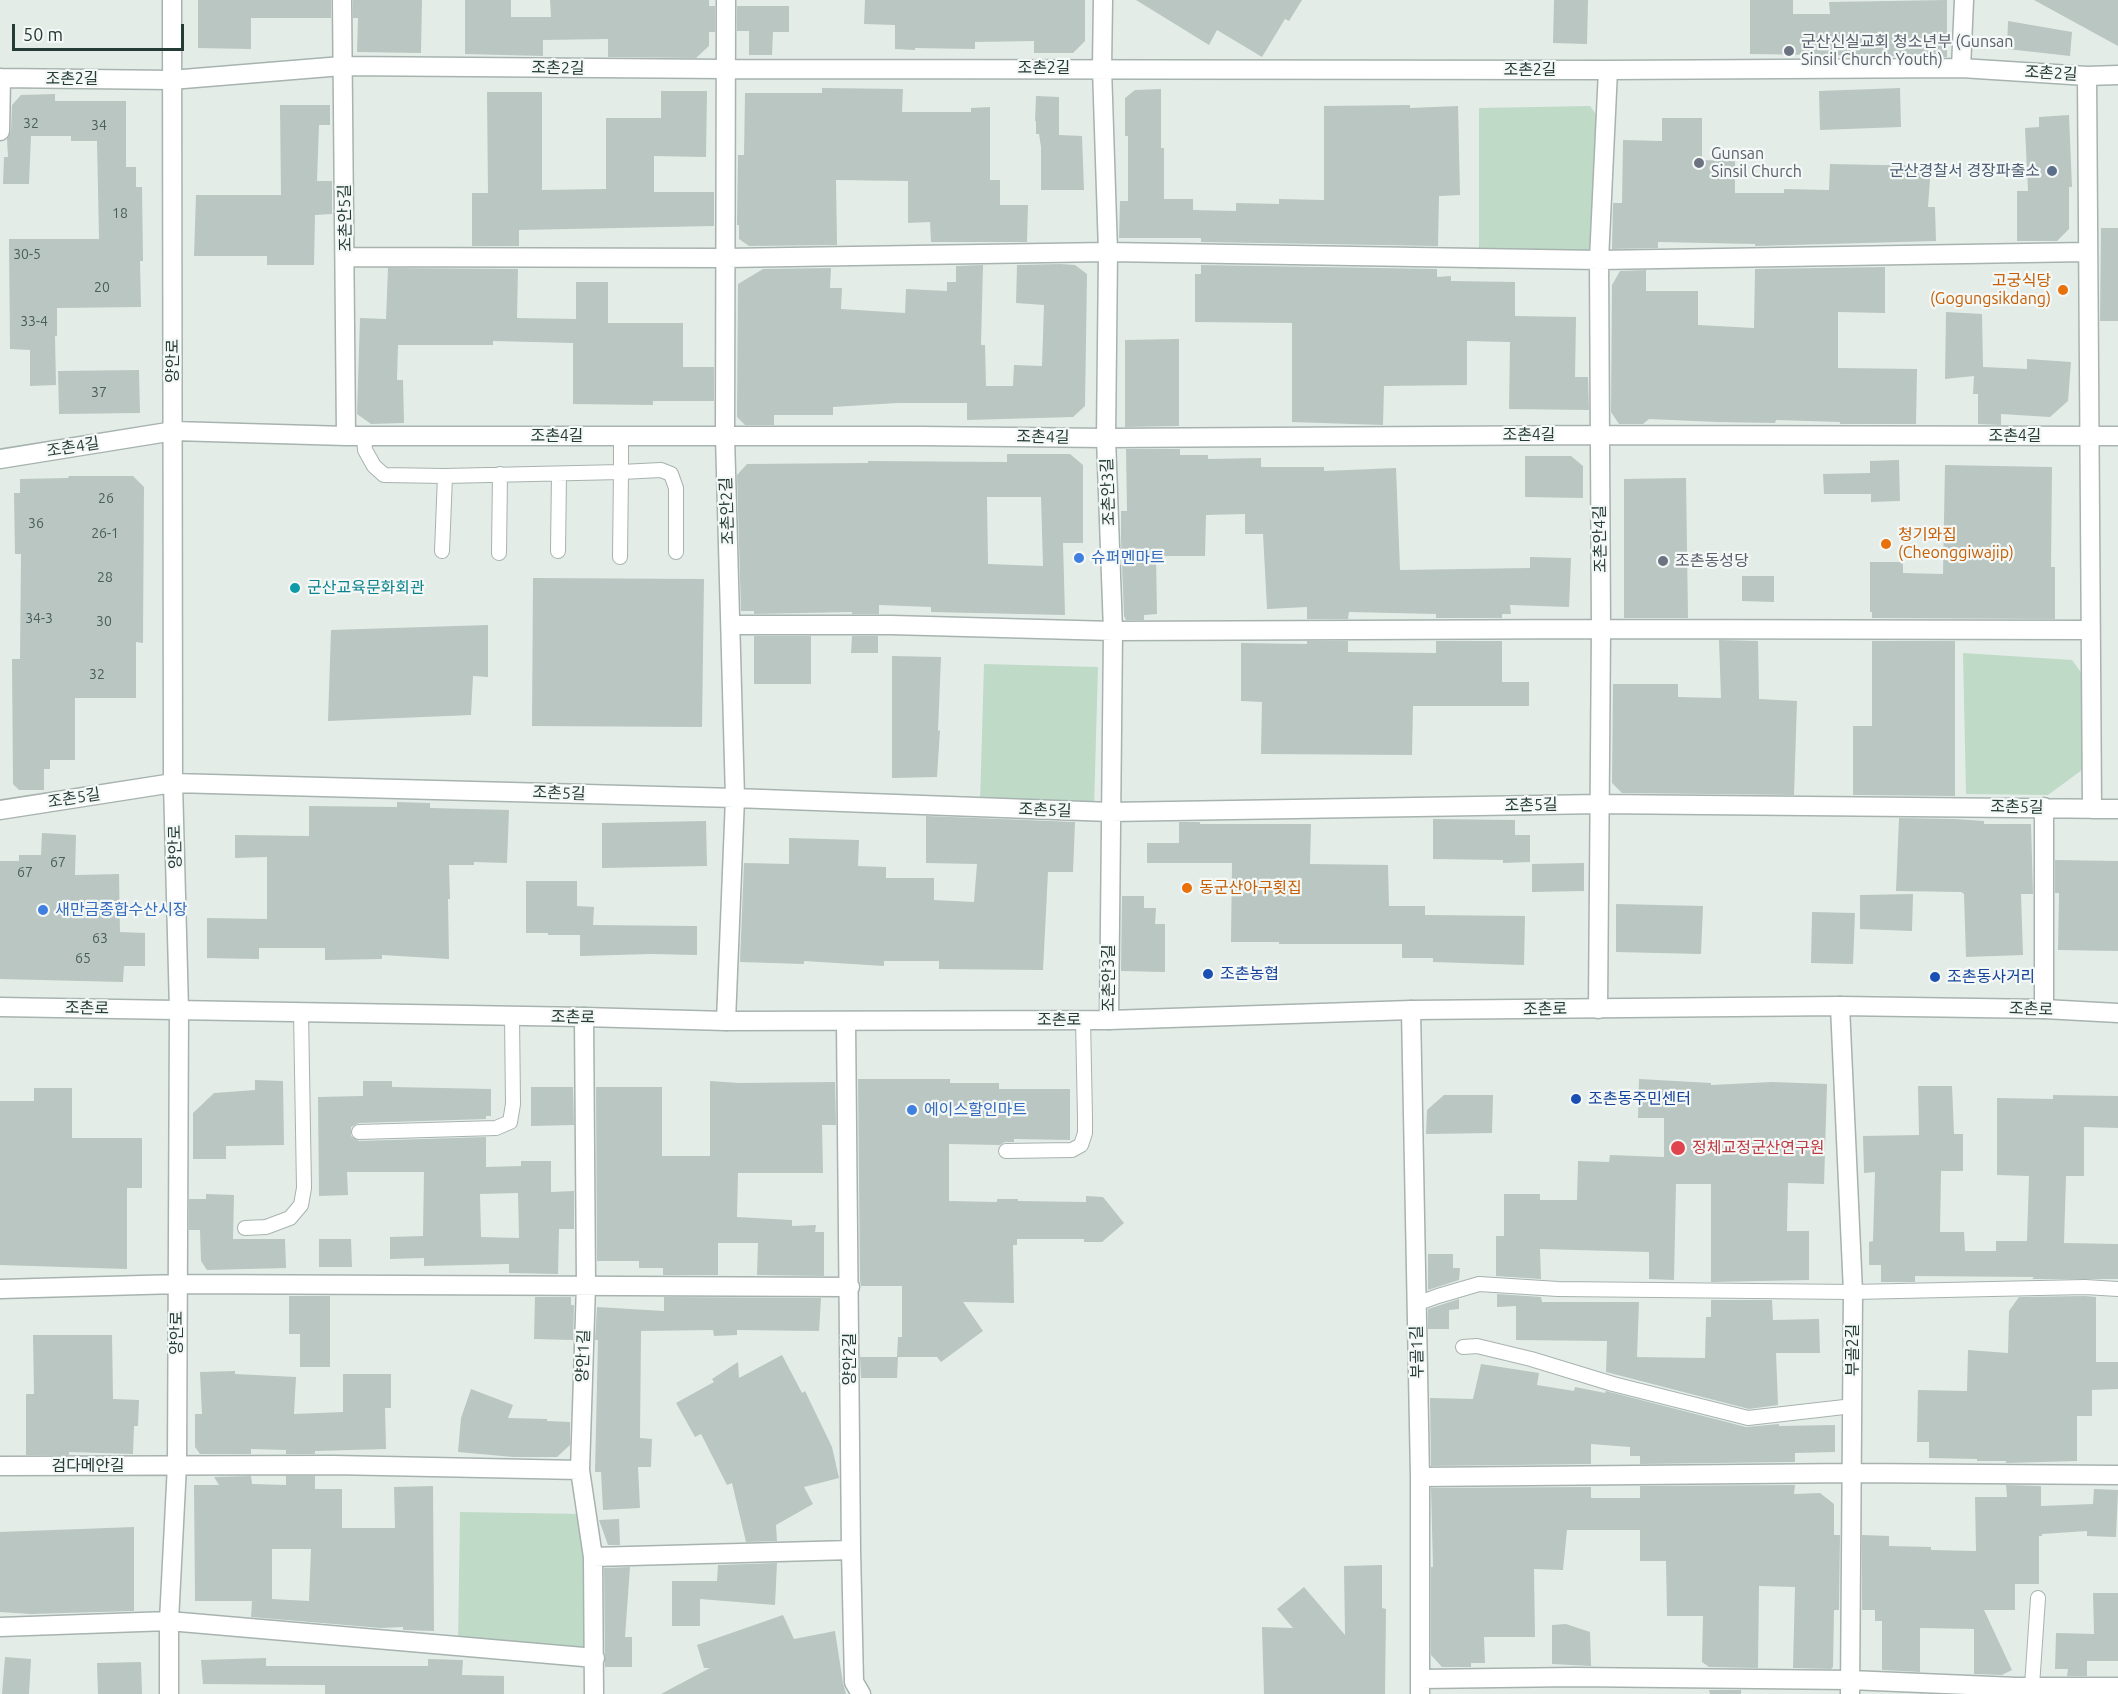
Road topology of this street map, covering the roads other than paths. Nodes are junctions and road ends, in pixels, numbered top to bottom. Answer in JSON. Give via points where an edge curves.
{"nodes":[{"id":1,"x":172,"y":0,"type":"edge"},
{"id":2,"x":342,"y":0,"type":"edge"},
{"id":3,"x":726,"y":0,"type":"edge"},
{"id":4,"x":1103,"y":0,"type":"edge"},
{"id":5,"x":1964,"y":0,"type":"edge"},
{"id":6,"x":342,"y":66,"type":"junction"},
{"id":7,"x":1102,"y":68,"type":"junction"},
{"id":8,"x":1961,"y":68,"type":"junction"},
{"id":9,"x":725,"y":69,"type":"junction"},
{"id":10,"x":1608,"y":70,"type":"junction"},
{"id":11,"x":2118,"y":75,"type":"edge"},
{"id":12,"x":2087,"y":76,"type":"junction"},
{"id":13,"x":0,"y":78,"type":"edge"},
{"id":14,"x":171,"y":80,"type":"junction"},
{"id":15,"x":0,"y":131,"type":"edge"},
{"id":16,"x":1108,"y":252,"type":"junction"},
{"id":17,"x":2087,"y":252,"type":"junction"},
{"id":18,"x":345,"y":257,"type":"junction"},
{"id":19,"x":726,"y":258,"type":"junction"},
{"id":20,"x":1599,"y":260,"type":"junction"},
{"id":21,"x":174,"y":430,"type":"junction"},
{"id":22,"x":1599,"y":435,"type":"junction"},
{"id":23,"x":346,"y":436,"type":"junction"},
{"id":24,"x":364,"y":436,"type":"junction"},
{"id":25,"x":621,"y":436,"type":"junction"},
{"id":26,"x":726,"y":436,"type":"junction"},
{"id":27,"x":2089,"y":436,"type":"junction"},
{"id":28,"x":2118,"y":436,"type":"edge"},
{"id":29,"x":1106,"y":438,"type":"junction"},
{"id":30,"x":0,"y":459,"type":"edge"},
{"id":31,"x":621,"y":471,"type":"junction"},
{"id":32,"x":500,"y":474,"type":"junction"},
{"id":33,"x":559,"y":474,"type":"junction"},
{"id":34,"x":444,"y":476,"type":"junction"},
{"id":35,"x":442,"y":551,"type":"dead end"},
{"id":36,"x":558,"y":551,"type":"dead end"},
{"id":37,"x":676,"y":552,"type":"dead end"},
{"id":38,"x":499,"y":553,"type":"dead end"},
{"id":39,"x":620,"y":557,"type":"dead end"},
{"id":40,"x":730,"y":625,"type":"junction"},
{"id":41,"x":1601,"y":629,"type":"junction"},
{"id":42,"x":2090,"y":630,"type":"junction"},
{"id":43,"x":1113,"y":631,"type":"junction"},
{"id":44,"x":173,"y":783,"type":"junction"},
{"id":45,"x":735,"y":798,"type":"junction"},
{"id":46,"x":1600,"y":804,"type":"junction"},
{"id":47,"x":2044,"y":807,"type":"junction"},
{"id":48,"x":2092,"y":809,"type":"junction"},
{"id":49,"x":2118,"y":809,"type":"edge"},
{"id":50,"x":0,"y":810,"type":"edge"},
{"id":51,"x":1110,"y":812,"type":"junction"},
{"id":52,"x":1840,"y":1006,"type":"junction"},
{"id":53,"x":0,"y":1007,"type":"edge"},
{"id":54,"x":1598,"y":1009,"type":"junction"},
{"id":55,"x":2044,"y":1009,"type":"junction"},
{"id":56,"x":178,"y":1010,"type":"junction"},
{"id":57,"x":1411,"y":1010,"type":"junction"},
{"id":58,"x":301,"y":1012,"type":"junction"},
{"id":59,"x":2118,"y":1013,"type":"edge"},
{"id":60,"x":513,"y":1016,"type":"junction"},
{"id":61,"x":584,"y":1017,"type":"junction"},
{"id":62,"x":1083,"y":1020,"type":"junction"},
{"id":63,"x":1109,"y":1020,"type":"junction"},
{"id":64,"x":726,"y":1021,"type":"junction"},
{"id":65,"x":846,"y":1022,"type":"junction"},
{"id":66,"x":359,"y":1132,"type":"dead end"},
{"id":67,"x":1006,"y":1152,"type":"dead end"},
{"id":68,"x":244,"y":1228,"type":"dead end"},
{"id":69,"x":178,"y":1284,"type":"junction"},
{"id":70,"x":586,"y":1285,"type":"junction"},
{"id":71,"x":850,"y":1287,"type":"junction"},
{"id":72,"x":2118,"y":1288,"type":"edge"},
{"id":73,"x":0,"y":1289,"type":"edge"},
{"id":74,"x":1853,"y":1292,"type":"junction"},
{"id":75,"x":1416,"y":1304,"type":"junction"},
{"id":76,"x":1463,"y":1347,"type":"dead end"},
{"id":77,"x":1853,"y":1406,"type":"junction"},
{"id":78,"x":177,"y":1465,"type":"junction"},
{"id":79,"x":0,"y":1466,"type":"edge"},
{"id":80,"x":580,"y":1470,"type":"junction"},
{"id":81,"x":1852,"y":1473,"type":"junction"},
{"id":82,"x":2118,"y":1475,"type":"edge"},
{"id":83,"x":1420,"y":1477,"type":"junction"},
{"id":84,"x":850,"y":1550,"type":"junction"},
{"id":85,"x":593,"y":1557,"type":"junction"},
{"id":86,"x":2038,"y":1598,"type":"dead end"},
{"id":87,"x":169,"y":1621,"type":"junction"},
{"id":88,"x":0,"y":1627,"type":"edge"},
{"id":89,"x":595,"y":1658,"type":"junction"},
{"id":90,"x":1575,"y":1686,"type":"edge"},
{"id":91,"x":2032,"y":1686,"type":"junction"},
{"id":92,"x":1420,"y":1687,"type":"edge"},
{"id":93,"x":1850,"y":1687,"type":"edge"},
{"id":94,"x":2118,"y":1688,"type":"edge"},
{"id":95,"x":169,"y":1694,"type":"edge"},
{"id":96,"x":594,"y":1694,"type":"edge"},
{"id":97,"x":861,"y":1694,"type":"edge"}],
"edges":[{"from":1,"to":14,"type":"street","name":"양안로"},
{"from":2,"to":6,"type":"street","name":"조촌안5길"},
{"from":3,"to":9,"type":"street","name":"조촌안2길"},
{"from":4,"to":7,"type":"street","name":"조촌안3길"},
{"from":5,"to":8,"type":"street"},
{"from":6,"to":9,"type":"street","name":"조촌2길"},
{"from":6,"to":14,"type":"street","name":"조촌2길"},
{"from":6,"to":18,"type":"street","name":"조촌안5길"},
{"from":7,"to":9,"type":"street","name":"조촌2길"},
{"from":7,"to":10,"type":"street","name":"조촌2길"},
{"from":7,"to":16,"type":"street","name":"조촌안3길"},
{"from":8,"to":10,"type":"street","name":"조촌2길"},
{"from":8,"to":12,"type":"street","name":"조촌2길"},
{"from":9,"to":19,"type":"street","name":"조촌안2길"},
{"from":10,"to":20,"type":"street","name":"조촌안4길"},
{"from":11,"to":12,"type":"street","name":"조촌2길"},
{"from":12,"to":17,"type":"street","name":"조촌2길"},
{"from":13,"to":14,"type":"street","name":"조촌2길"},
{"from":13,"to":15,"type":"street"},
{"from":14,"to":21,"type":"street","name":"양안로"},
{"from":16,"to":19,"type":"street"},
{"from":16,"to":20,"type":"street"},
{"from":16,"to":29,"type":"street","name":"조촌안3길"},
{"from":17,"to":20,"type":"street"},
{"from":17,"to":27,"type":"street"},
{"from":18,"to":19,"type":"street"},
{"from":18,"to":23,"type":"street","name":"조촌안5길"},
{"from":19,"to":26,"type":"street","name":"조촌안2길"},
{"from":20,"to":22,"type":"street","name":"조촌안4길"},
{"from":21,"to":23,"type":"street","name":"조촌4길"},
{"from":21,"to":30,"type":"street","name":"조촌4길"},
{"from":21,"to":44,"type":"street","name":"양안로"},
{"from":22,"to":27,"type":"street","name":"조촌4길"},
{"from":22,"to":29,"type":"street","name":"조촌4길"},
{"from":22,"to":41,"type":"street","name":"조촌안4길"},
{"from":23,"to":24,"type":"street","name":"조촌4길"},
{"from":24,"to":25,"type":"street","name":"조촌4길"},
{"from":24,"to":34,"type":"lane","via":[[365,450],[384,475]]},
{"from":25,"to":26,"type":"street","name":"조촌4길"},
{"from":25,"to":31,"type":"lane"},
{"from":26,"to":29,"type":"street","name":"조촌4길"},
{"from":26,"to":40,"type":"street","name":"조촌안2길"},
{"from":27,"to":28,"type":"street","name":"조촌4길"},
{"from":27,"to":42,"type":"street"},
{"from":29,"to":43,"type":"street","name":"조촌안3길"},
{"from":31,"to":33,"type":"lane"},
{"from":31,"to":37,"type":"lane","via":[[661,470],[671,474],[676,488]]},
{"from":31,"to":39,"type":"lane"},
{"from":32,"to":33,"type":"lane"},
{"from":32,"to":34,"type":"lane"},
{"from":32,"to":38,"type":"lane"},
{"from":33,"to":36,"type":"lane"},
{"from":34,"to":35,"type":"lane"},
{"from":40,"to":43,"type":"street"},
{"from":40,"to":45,"type":"street","name":"조촌안2길"},
{"from":41,"to":42,"type":"street"},
{"from":41,"to":43,"type":"street"},
{"from":41,"to":46,"type":"street","name":"조촌안4길"},
{"from":42,"to":48,"type":"street"},
{"from":43,"to":51,"type":"street","name":"조촌안3길"},
{"from":44,"to":45,"type":"street","name":"조촌5길"},
{"from":44,"to":50,"type":"street","name":"조촌5길"},
{"from":44,"to":56,"type":"street","name":"양안로"},
{"from":45,"to":51,"type":"street","name":"조촌5길"},
{"from":45,"to":64,"type":"street","name":"조촌안2길"},
{"from":46,"to":47,"type":"street","name":"조촌5길"},
{"from":46,"to":51,"type":"street","name":"조촌5길"},
{"from":46,"to":54,"type":"street","name":"조촌안4길"},
{"from":47,"to":48,"type":"street","name":"조촌5길"},
{"from":47,"to":55,"type":"street"},
{"from":48,"to":49,"type":"street","name":"조촌5길"},
{"from":51,"to":63,"type":"street","name":"조촌안3길"},
{"from":52,"to":54,"type":"street","name":"조촌로"},
{"from":52,"to":55,"type":"street","name":"조촌로"},
{"from":52,"to":74,"type":"street","name":"부골2길"},
{"from":53,"to":56,"type":"street","name":"조촌로"},
{"from":54,"to":57,"type":"street","name":"조촌로"},
{"from":55,"to":59,"type":"street","name":"조촌로"},
{"from":56,"to":58,"type":"street","name":"조촌로"},
{"from":56,"to":69,"type":"street","name":"양안로"},
{"from":57,"to":63,"type":"street","name":"조촌로"},
{"from":57,"to":75,"type":"street","name":"부골1길"},
{"from":58,"to":60,"type":"street","name":"조촌로"},
{"from":58,"to":68,"type":"lane","via":[[301,1205],[290,1218],[266,1227]]},
{"from":60,"to":61,"type":"street","name":"조촌로"},
{"from":60,"to":66,"type":"lane","via":[[510,1122],[496,1128]]},
{"from":61,"to":64,"type":"street","name":"조촌로"},
{"from":61,"to":70,"type":"street","name":"양안1길"},
{"from":62,"to":63,"type":"street","name":"조촌로"},
{"from":62,"to":65,"type":"street","name":"조촌로"},
{"from":62,"to":67,"type":"lane","via":[[1085,1133],[1081,1145],[1072,1150]]},
{"from":64,"to":65,"type":"street","name":"조촌로"},
{"from":65,"to":71,"type":"street","name":"양안2길"},
{"from":69,"to":70,"type":"street"},
{"from":69,"to":73,"type":"street"},
{"from":69,"to":78,"type":"street","name":"양안로"},
{"from":70,"to":71,"type":"street"},
{"from":70,"to":80,"type":"street","name":"양안1길"},
{"from":71,"to":84,"type":"street","name":"양안2길"},
{"from":72,"to":74,"type":"lane"},
{"from":74,"to":75,"type":"lane","via":[[1558,1289],[1479,1284]]},
{"from":74,"to":77,"type":"street","name":"부골2길"},
{"from":75,"to":83,"type":"street","name":"부골1길"},
{"from":76,"to":77,"type":"lane","via":[[1477,1346],[1531,1359],[1748,1418]]},
{"from":77,"to":81,"type":"street","name":"부골2길"},
{"from":78,"to":79,"type":"street","name":"검다메안길"},
{"from":78,"to":80,"type":"street","name":"검다메안길"},
{"from":78,"to":87,"type":"street","name":"양안로"},
{"from":80,"to":85,"type":"street","name":"양안1길"},
{"from":81,"to":82,"type":"street"},
{"from":81,"to":83,"type":"street"},
{"from":81,"to":93,"type":"street","name":"부골2길"},
{"from":83,"to":92,"type":"street","name":"부골1길"},
{"from":84,"to":85,"type":"street"},
{"from":84,"to":97,"type":"street","name":"양안2길","via":[[854,1682]]},
{"from":85,"to":89,"type":"street","name":"양안1길"},
{"from":86,"to":91,"type":"lane"},
{"from":87,"to":88,"type":"street"},
{"from":87,"to":89,"type":"street"},
{"from":87,"to":95,"type":"street","name":"양안로"},
{"from":89,"to":96,"type":"street","name":"양안1길"},
{"from":90,"to":92,"type":"street"},
{"from":90,"to":93,"type":"street"},
{"from":91,"to":93,"type":"street"},
{"from":91,"to":94,"type":"street"}]}
